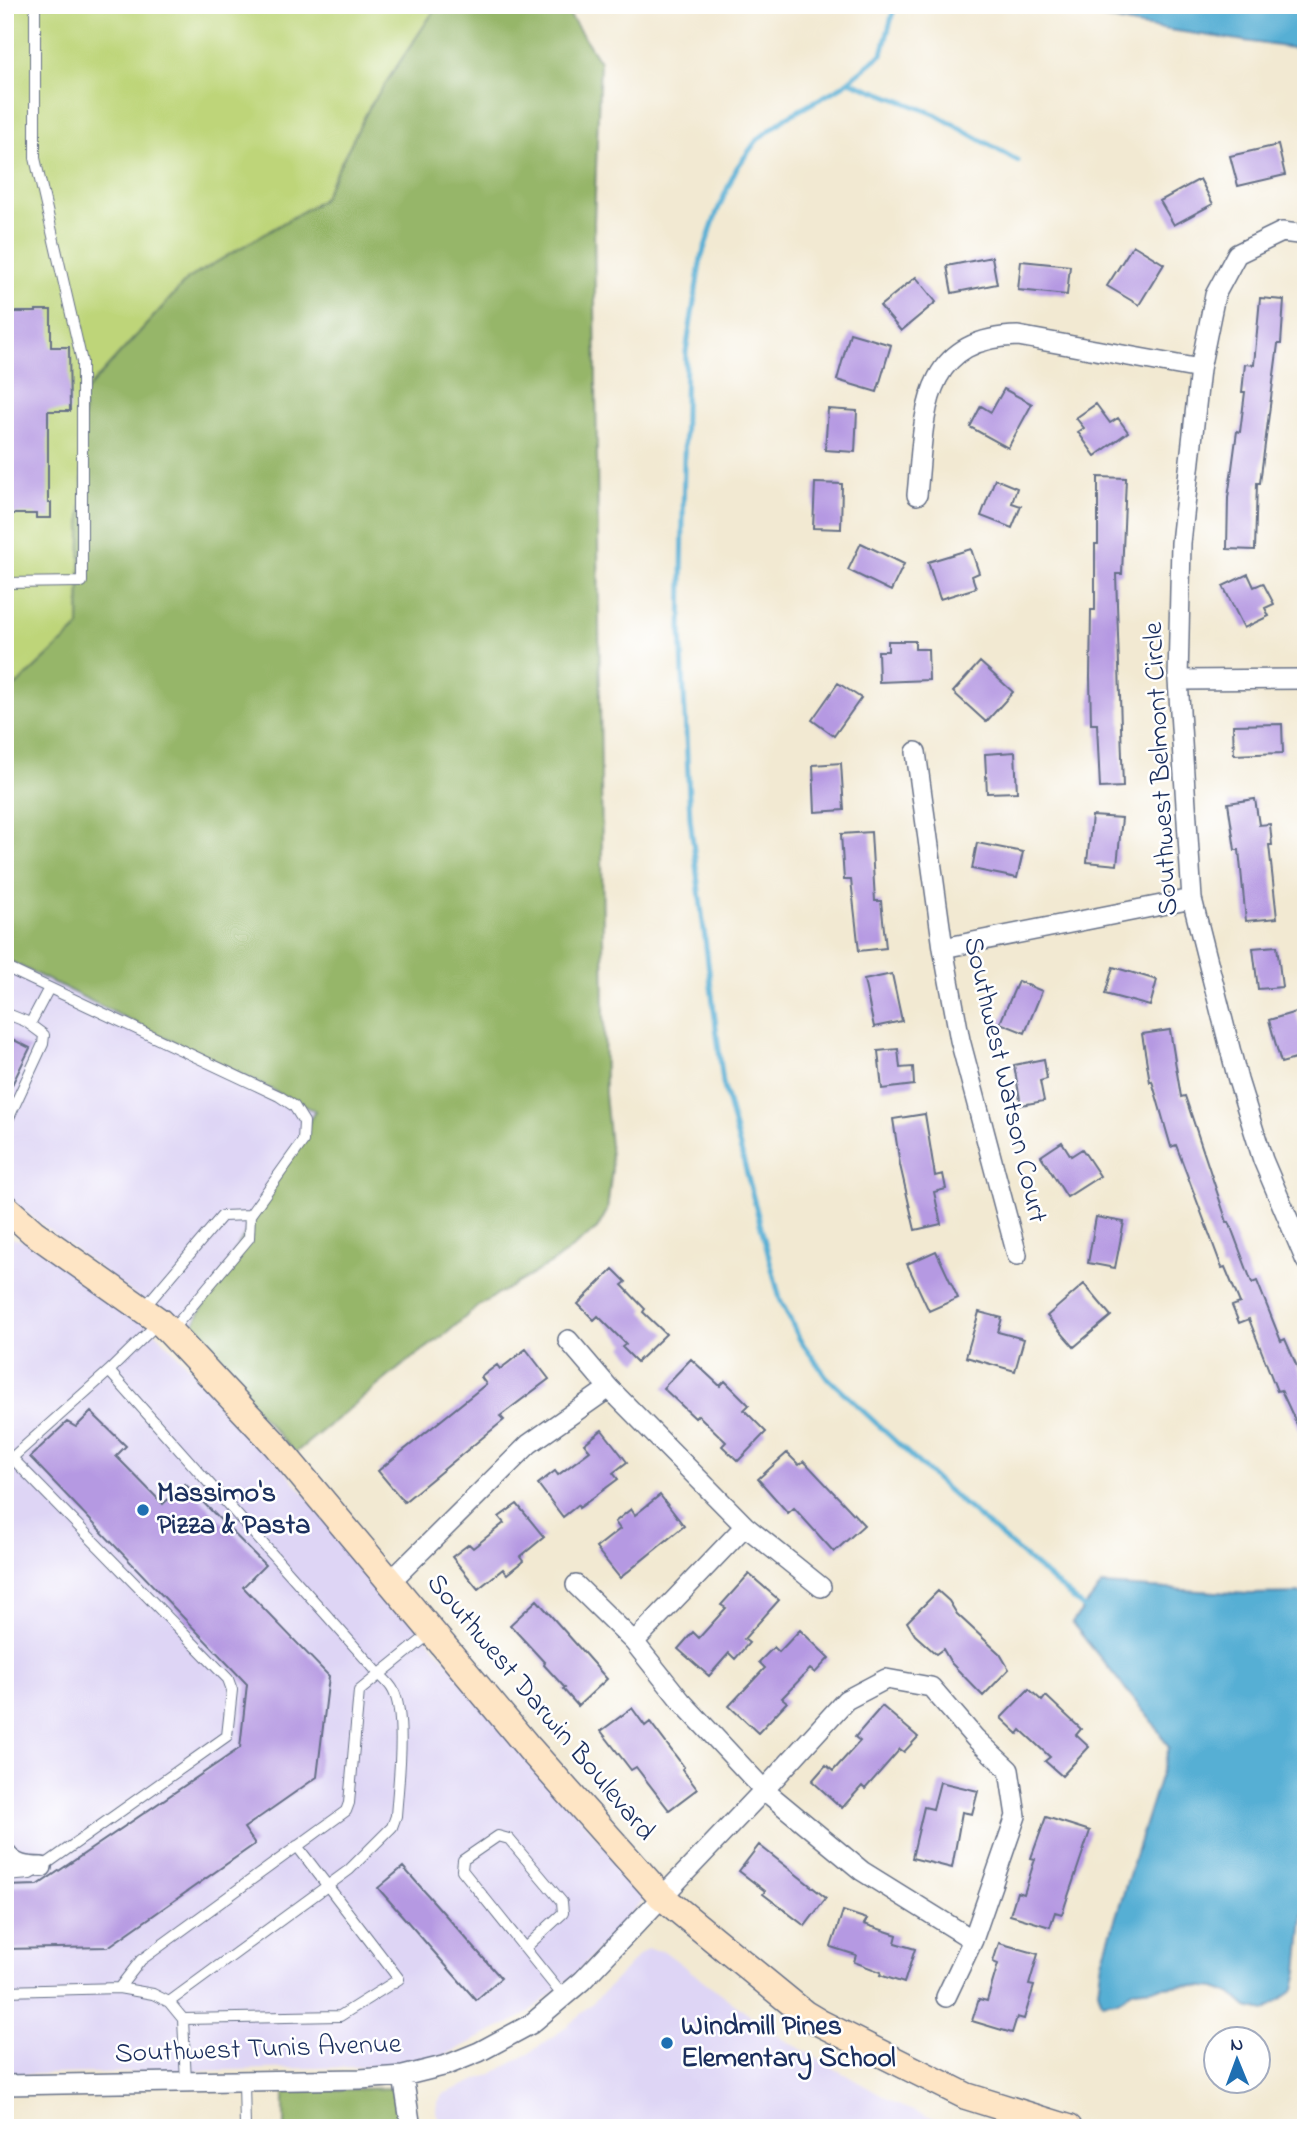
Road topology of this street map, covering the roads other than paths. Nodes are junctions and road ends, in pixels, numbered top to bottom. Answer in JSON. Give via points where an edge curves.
{"nodes":[{"id":1,"x":34,"y":5,"type":"edge"},
{"id":2,"x":1306,"y":235,"type":"edge"},
{"id":3,"x":1200,"y":369,"type":"junction"},
{"id":4,"x":917,"y":495,"type":"dead end"},
{"id":5,"x":5,"y":537,"type":"edge"},
{"id":6,"x":7,"y":583,"type":"edge"},
{"id":7,"x":1306,"y":679,"type":"edge"},
{"id":8,"x":1178,"y":680,"type":"junction"},
{"id":9,"x":916,"y":752,"type":"dead end"},
{"id":10,"x":1192,"y":900,"type":"junction"},
{"id":11,"x":943,"y":948,"type":"junction"},
{"id":12,"x":5,"y":967,"type":"edge"},
{"id":13,"x":49,"y":988,"type":"junction"},
{"id":14,"x":5,"y":1013,"type":"edge"},
{"id":15,"x":30,"y":1024,"type":"junction"},
{"id":16,"x":5,"y":1126,"type":"edge"},
{"id":17,"x":5,"y":1207,"type":"edge"},
{"id":18,"x":250,"y":1215,"type":"junction"},
{"id":19,"x":5,"y":1226,"type":"edge"},
{"id":20,"x":33,"y":1232,"type":"junction"},
{"id":21,"x":1017,"y":1255,"type":"dead end"},
{"id":22,"x":1306,"y":1261,"type":"edge"},
{"id":23,"x":157,"y":1321,"type":"junction"},
{"id":24,"x":568,"y":1340,"type":"dead end"},
{"id":25,"x":108,"y":1371,"type":"junction"},
{"id":26,"x":609,"y":1388,"type":"junction"},
{"id":27,"x":8,"y":1460,"type":"edge"},
{"id":28,"x":745,"y":1526,"type":"junction"},
{"id":29,"x":391,"y":1581,"type":"junction"},
{"id":30,"x":576,"y":1585,"type":"dead end"},
{"id":31,"x":821,"y":1587,"type":"dead end"},
{"id":32,"x":433,"y":1631,"type":"junction"},
{"id":33,"x":634,"y":1642,"type":"junction"},
{"id":34,"x":379,"y":1674,"type":"junction"},
{"id":35,"x":764,"y":1790,"type":"junction"},
{"id":36,"x":297,"y":1846,"type":"junction"},
{"id":37,"x":5,"y":1852,"type":"edge"},
{"id":38,"x":42,"y":1867,"type":"junction"},
{"id":39,"x":5,"y":1876,"type":"edge"},
{"id":40,"x":326,"y":1886,"type":"junction"},
{"id":41,"x":661,"y":1896,"type":"junction"},
{"id":42,"x":973,"y":1940,"type":"junction"},
{"id":43,"x":525,"y":1948,"type":"junction"},
{"id":44,"x":119,"y":1988,"type":"junction"},
{"id":45,"x":5,"y":1991,"type":"edge"},
{"id":46,"x":564,"y":1996,"type":"junction"},
{"id":47,"x":946,"y":1997,"type":"dead end"},
{"id":48,"x":169,"y":2001,"type":"junction"},
{"id":49,"x":183,"y":2019,"type":"junction"},
{"id":50,"x":403,"y":2076,"type":"junction"},
{"id":51,"x":244,"y":2081,"type":"junction"},
{"id":52,"x":186,"y":2082,"type":"junction"},
{"id":53,"x":5,"y":2085,"type":"edge"},
{"id":54,"x":245,"y":2128,"type":"edge"},
{"id":55,"x":411,"y":2128,"type":"edge"},
{"id":56,"x":1069,"y":2128,"type":"edge"}],
"edges":[{"from":1,"to":6,"type":"lane","via":[[35,158],[82,362],[82,582]]},
{"from":2,"to":3,"type":"street","name":"Southwest Belmont Circle","via":[[1282,232],[1237,254],[1215,295]]},
{"from":3,"to":4,"type":"street","via":[[1018,336],[973,343],[950,360],[933,385]]},
{"from":3,"to":8,"type":"street","name":"Southwest Belmont Circle","via":[[1181,543]]},
{"from":5,"to":6,"type":"lane"},
{"from":7,"to":8,"type":"street"},
{"from":8,"to":10,"type":"street","name":"Southwest Belmont Circle"},
{"from":9,"to":11,"type":"street","name":"Southwest Watson Court"},
{"from":10,"to":11,"type":"street"},
{"from":10,"to":22,"type":"street","name":"Southwest Belmont Circle","via":[[1263,1160]]},
{"from":11,"to":21,"type":"street","name":"Southwest Watson Court","via":[[960,1040]]},
{"from":12,"to":13,"type":"lane"},
{"from":13,"to":15,"type":"lane"},
{"from":13,"to":18,"type":"lane","via":[[294,1106],[304,1122],[303,1141]]},
{"from":14,"to":15,"type":"lane"},
{"from":15,"to":16,"type":"lane","via":[[44,1035],[43,1044]]},
{"from":17,"to":20,"type":"street","name":"Southwest Darwin Boulevard"},
{"from":18,"to":23,"type":"lane","via":[[249,1238]]},
{"from":18,"to":23,"type":"lane","via":[[222,1216]]},
{"from":19,"to":20,"type":"street","name":"Southwest Darwin Boulevard"},
{"from":20,"to":23,"type":"street","name":"Southwest Darwin Boulevard"},
{"from":23,"to":25,"type":"lane"},
{"from":23,"to":29,"type":"street","name":"Southwest Darwin Boulevard","via":[[275,1444]]},
{"from":24,"to":26,"type":"street"},
{"from":25,"to":27,"type":"lane"},
{"from":25,"to":34,"type":"lane"},
{"from":26,"to":28,"type":"street"},
{"from":26,"to":29,"type":"street","via":[[529,1444]]},
{"from":27,"to":38,"type":"lane","via":[[228,1679],[232,1690],[227,1736]]},
{"from":28,"to":31,"type":"street"},
{"from":28,"to":33,"type":"street"},
{"from":29,"to":32,"type":"street","name":"Southwest Darwin Boulevard"},
{"from":30,"to":33,"type":"street"},
{"from":32,"to":34,"type":"lane"},
{"from":32,"to":41,"type":"street","name":"Southwest Darwin Boulevard","via":[[529,1748]]},
{"from":33,"to":35,"type":"street","via":[[681,1701]]},
{"from":34,"to":36,"type":"lane","via":[[359,1691],[346,1811]]},
{"from":34,"to":40,"type":"lane","via":[[394,1690],[398,1706],[396,1816],[371,1849]]},
{"from":35,"to":41,"type":"street","name":"Southwest Tunis Avenue"},
{"from":35,"to":42,"type":"street","via":[[862,1871]]},
{"from":35,"to":42,"type":"street","name":"Southwest Tunis Avenue","via":[[846,1700],[886,1679],[931,1687],[1009,1770],[1016,1816]]},
{"from":36,"to":40,"type":"lane"},
{"from":36,"to":44,"type":"lane","via":[[141,1960]]},
{"from":37,"to":38,"type":"street","via":[[23,1866]]},
{"from":38,"to":39,"type":"lane","via":[[30,1874]]},
{"from":40,"to":48,"type":"lane"},
{"from":40,"to":49,"type":"lane","via":[[398,1979],[340,2016]]},
{"from":41,"to":46,"type":"street","name":"Southwest Tunis Avenue"},
{"from":41,"to":56,"type":"street","name":"Southwest Darwin Boulevard","via":[[820,2023],[965,2096]]},
{"from":42,"to":47,"type":"street","name":"Southwest Tunis Avenue"},
{"from":43,"to":43,"type":"lane","via":[[462,1870],[463,1860],[498,1836],[509,1839],[562,1902],[563,1913]]},
{"from":43,"to":46,"type":"lane"},
{"from":44,"to":45,"type":"lane"},
{"from":44,"to":48,"type":"lane"},
{"from":46,"to":50,"type":"street","name":"Southwest Tunis Avenue","via":[[531,2024],[479,2052]]},
{"from":48,"to":49,"type":"lane"},
{"from":49,"to":52,"type":"lane"},
{"from":50,"to":51,"type":"street","name":"Southwest Tunis Avenue"},
{"from":50,"to":55,"type":"street"},
{"from":51,"to":52,"type":"street","name":"Southwest Tunis Avenue"},
{"from":51,"to":54,"type":"lane"},
{"from":52,"to":53,"type":"street","name":"Southwest Tunis Avenue"}]}
